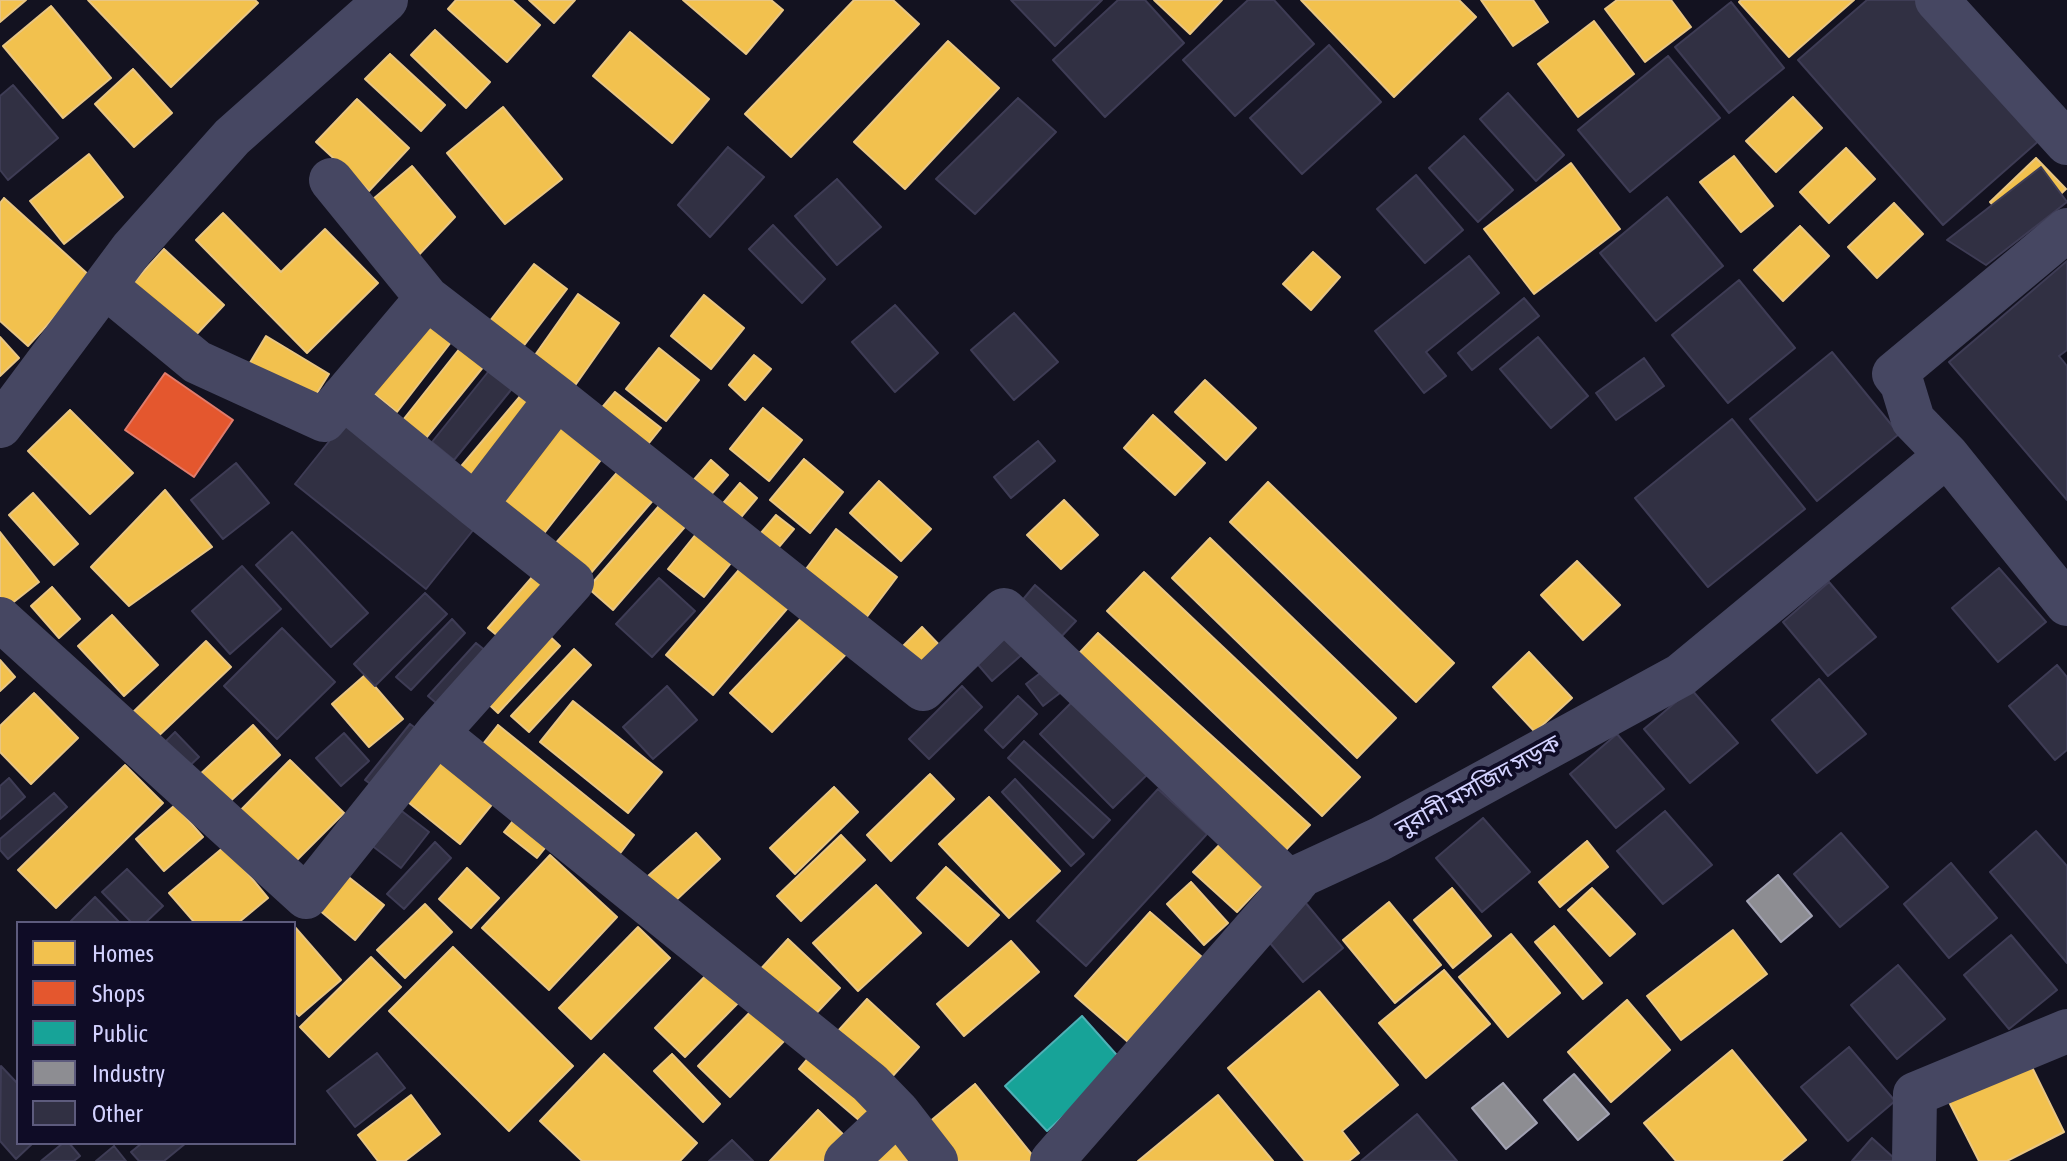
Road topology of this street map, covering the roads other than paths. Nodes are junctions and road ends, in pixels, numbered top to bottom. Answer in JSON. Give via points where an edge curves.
{"nodes":[{"id":1,"x":386,"y":0,"type":"edge"},
{"id":2,"x":1937,"y":0,"type":"edge"},
{"id":3,"x":2067,"y":143,"type":"edge"},
{"id":4,"x":331,"y":180,"type":"dead end"},
{"id":5,"x":2067,"y":230,"type":"edge"},
{"id":6,"x":105,"y":286,"type":"junction"},
{"id":7,"x":427,"y":298,"type":"junction"},
{"id":8,"x":343,"y":397,"type":"junction"},
{"id":9,"x":557,"y":398,"type":"junction"},
{"id":10,"x":0,"y":426,"type":"edge"},
{"id":11,"x":1947,"y":455,"type":"junction"},
{"id":12,"x":475,"y":505,"type":"junction"},
{"id":13,"x":2067,"y":604,"type":"edge"},
{"id":14,"x":0,"y":619,"type":"edge"},
{"id":15,"x":437,"y":733,"type":"junction"},
{"id":16,"x":1293,"y":886,"type":"junction"},
{"id":17,"x":2067,"y":1031,"type":"edge"},
{"id":18,"x":898,"y":1112,"type":"junction"},
{"id":19,"x":846,"y":1161,"type":"edge"},
{"id":20,"x":936,"y":1161,"type":"edge"},
{"id":21,"x":1052,"y":1161,"type":"edge"},
{"id":22,"x":1914,"y":1161,"type":"edge"}],
"edges":[{"from":1,"to":6,"type":"street","via":[[232,137]]},
{"from":2,"to":3,"type":"street"},
{"from":4,"to":7,"type":"street"},
{"from":5,"to":11,"type":"street","via":[[1894,374],[1913,420]]},
{"from":6,"to":8,"type":"street","via":[[197,362],[324,420]]},
{"from":6,"to":10,"type":"street"},
{"from":7,"to":8,"type":"street"},
{"from":7,"to":9,"type":"street"},
{"from":8,"to":12,"type":"street"},
{"from":9,"to":12,"type":"street"},
{"from":9,"to":16,"type":"street","via":[[923,689],[1004,610]]},
{"from":11,"to":13,"type":"street"},
{"from":11,"to":16,"type":"street","name":"নুরানী মসজিদ সড়ক","via":[[1681,675],[1405,826],[1302,875]]},
{"from":12,"to":15,"type":"street","via":[[572,582]]},
{"from":14,"to":15,"type":"street","via":[[306,897]]},
{"from":15,"to":18,"type":"street","via":[[870,1083]]},
{"from":16,"to":21,"type":"street","name":"নুরানী মসজিদ সড়ক"},
{"from":17,"to":22,"type":"street","via":[[1915,1094]]},
{"from":18,"to":19,"type":"street"},
{"from":18,"to":20,"type":"street"}]}
